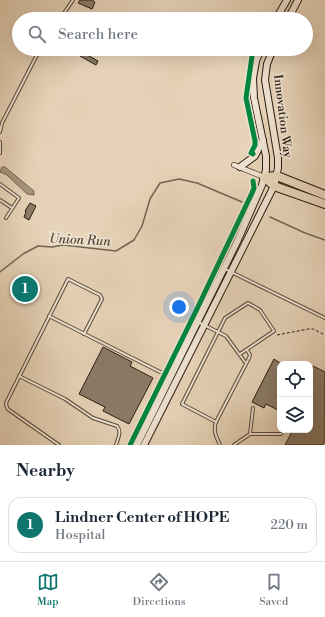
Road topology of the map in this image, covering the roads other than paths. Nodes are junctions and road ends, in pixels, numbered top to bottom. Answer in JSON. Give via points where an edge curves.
{"nodes":[{"id":1,"x":73,"y":0,"type":"edge"},
{"id":2,"x":286,"y":0,"type":"edge"},
{"id":3,"x":298,"y":0,"type":"edge"},
{"id":4,"x":65,"y":12,"type":"edge"},
{"id":5,"x":280,"y":12,"type":"edge"},
{"id":6,"x":292,"y":12,"type":"edge"},
{"id":7,"x":36,"y":56,"type":"edge"},
{"id":8,"x":258,"y":56,"type":"edge"},
{"id":9,"x":270,"y":56,"type":"edge"},
{"id":10,"x":0,"y":132,"type":"edge"},
{"id":11,"x":263,"y":140,"type":"junction"},
{"id":12,"x":0,"y":142,"type":"edge"},
{"id":13,"x":0,"y":153,"type":"edge"},
{"id":14,"x":237,"y":166,"type":"joint"},
{"id":15,"x":277,"y":176,"type":"junction"},
{"id":16,"x":264,"y":177,"type":"junction"},
{"id":17,"x":0,"y":184,"type":"edge"},
{"id":18,"x":274,"y":186,"type":"junction"},
{"id":19,"x":325,"y":195,"type":"edge"},
{"id":20,"x":0,"y":200,"type":"edge"},
{"id":21,"x":325,"y":204,"type":"edge"},
{"id":22,"x":12,"y":208,"type":"junction"},
{"id":23,"x":6,"y":218,"type":"dead end"},
{"id":24,"x":224,"y":269,"type":"junction"},
{"id":25,"x":231,"y":272,"type":"junction"},
{"id":26,"x":49,"y":316,"type":"junction"},
{"id":27,"x":325,"y":318,"type":"edge"},
{"id":28,"x":197,"y":321,"type":"junction"},
{"id":29,"x":204,"y":325,"type":"junction"},
{"id":30,"x":218,"y":332,"type":"junction"},
{"id":31,"x":84,"y":334,"type":"junction"},
{"id":32,"x":247,"y":350,"type":"junction"},
{"id":33,"x":240,"y":354,"type":"junction"},
{"id":34,"x":246,"y":362,"type":"junction"},
{"id":35,"x":19,"y":376,"type":"junction"},
{"id":36,"x":170,"y":377,"type":"junction"},
{"id":37,"x":177,"y":380,"type":"junction"},
{"id":38,"x":253,"y":408,"type":"dead end"},
{"id":39,"x":216,"y":422,"type":"junction"},
{"id":40,"x":250,"y":434,"type":"junction"},
{"id":41,"x":281,"y":434,"type":"dead end"},
{"id":42,"x":59,"y":445,"type":"edge"},
{"id":43,"x":116,"y":445,"type":"edge"},
{"id":44,"x":137,"y":445,"type":"edge"},
{"id":45,"x":144,"y":445,"type":"edge"},
{"id":46,"x":220,"y":445,"type":"edge"},
{"id":47,"x":234,"y":445,"type":"edge"}],
"edges":[{"from":1,"to":4,"type":"lane"},
{"from":2,"to":5,"type":"main road"},
{"from":3,"to":6,"type":"main road"},
{"from":7,"to":10,"type":"lane","via":[[2,123]]},
{"from":8,"to":11,"type":"main road","name":"Innovation Way","via":[[253,78],[254,98]]},
{"from":9,"to":15,"type":"main road","name":"Innovation Way","via":[[265,80],[277,144]]},
{"from":11,"to":14,"type":"main road","via":[[255,156]]},
{"from":11,"to":16,"type":"main road","name":"Innovation Way","via":[[266,163]]},
{"from":12,"to":13,"type":"lane"},
{"from":14,"to":16,"type":"street"},
{"from":15,"to":16,"type":"highway"},
{"from":15,"to":18,"type":"main road","name":"Innovation Way"},
{"from":15,"to":19,"type":"highway"},
{"from":16,"to":18,"type":"highway"},
{"from":16,"to":24,"type":"main road","name":"Innovation Way"},
{"from":17,"to":22,"type":"lane","via":[[19,198]]},
{"from":18,"to":21,"type":"highway"},
{"from":18,"to":25,"type":"main road","name":"Innovation Way"},
{"from":20,"to":22,"type":"lane"},
{"from":22,"to":23,"type":"lane"},
{"from":24,"to":25,"type":"lane"},
{"from":24,"to":28,"type":"main road","name":"Innovation Way"},
{"from":25,"to":27,"type":"lane"},
{"from":25,"to":29,"type":"main road","name":"Innovation Way"},
{"from":26,"to":31,"type":"lane"},
{"from":26,"to":31,"type":"lane","via":[[68,279],[100,295],[102,301]]},
{"from":26,"to":35,"type":"lane"},
{"from":28,"to":29,"type":"lane"},
{"from":28,"to":36,"type":"main road","name":"Innovation Way"},
{"from":29,"to":30,"type":"lane"},
{"from":29,"to":37,"type":"main road","name":"Innovation Way"},
{"from":30,"to":32,"type":"lane","via":[[225,318],[248,303],[260,310],[274,331]]},
{"from":30,"to":33,"type":"lane","via":[[226,336]]},
{"from":30,"to":39,"type":"lane","via":[[182,404]]},
{"from":31,"to":36,"type":"lane"},
{"from":32,"to":33,"type":"lane"},
{"from":32,"to":34,"type":"lane","via":[[250,355]]},
{"from":33,"to":34,"type":"lane"},
{"from":34,"to":39,"type":"lane"},
{"from":35,"to":42,"type":"lane","via":[[7,400],[7,408]]},
{"from":35,"to":43,"type":"lane","via":[[64,399],[93,418],[117,426],[120,433]]},
{"from":36,"to":37,"type":"lane"},
{"from":36,"to":44,"type":"main road","name":"Innovation Way"},
{"from":37,"to":45,"type":"main road","name":"Innovation Way"},
{"from":38,"to":40,"type":"lane"},
{"from":39,"to":46,"type":"lane","via":[[214,429]]},
{"from":40,"to":41,"type":"lane"},
{"from":40,"to":47,"type":"lane"}]}
